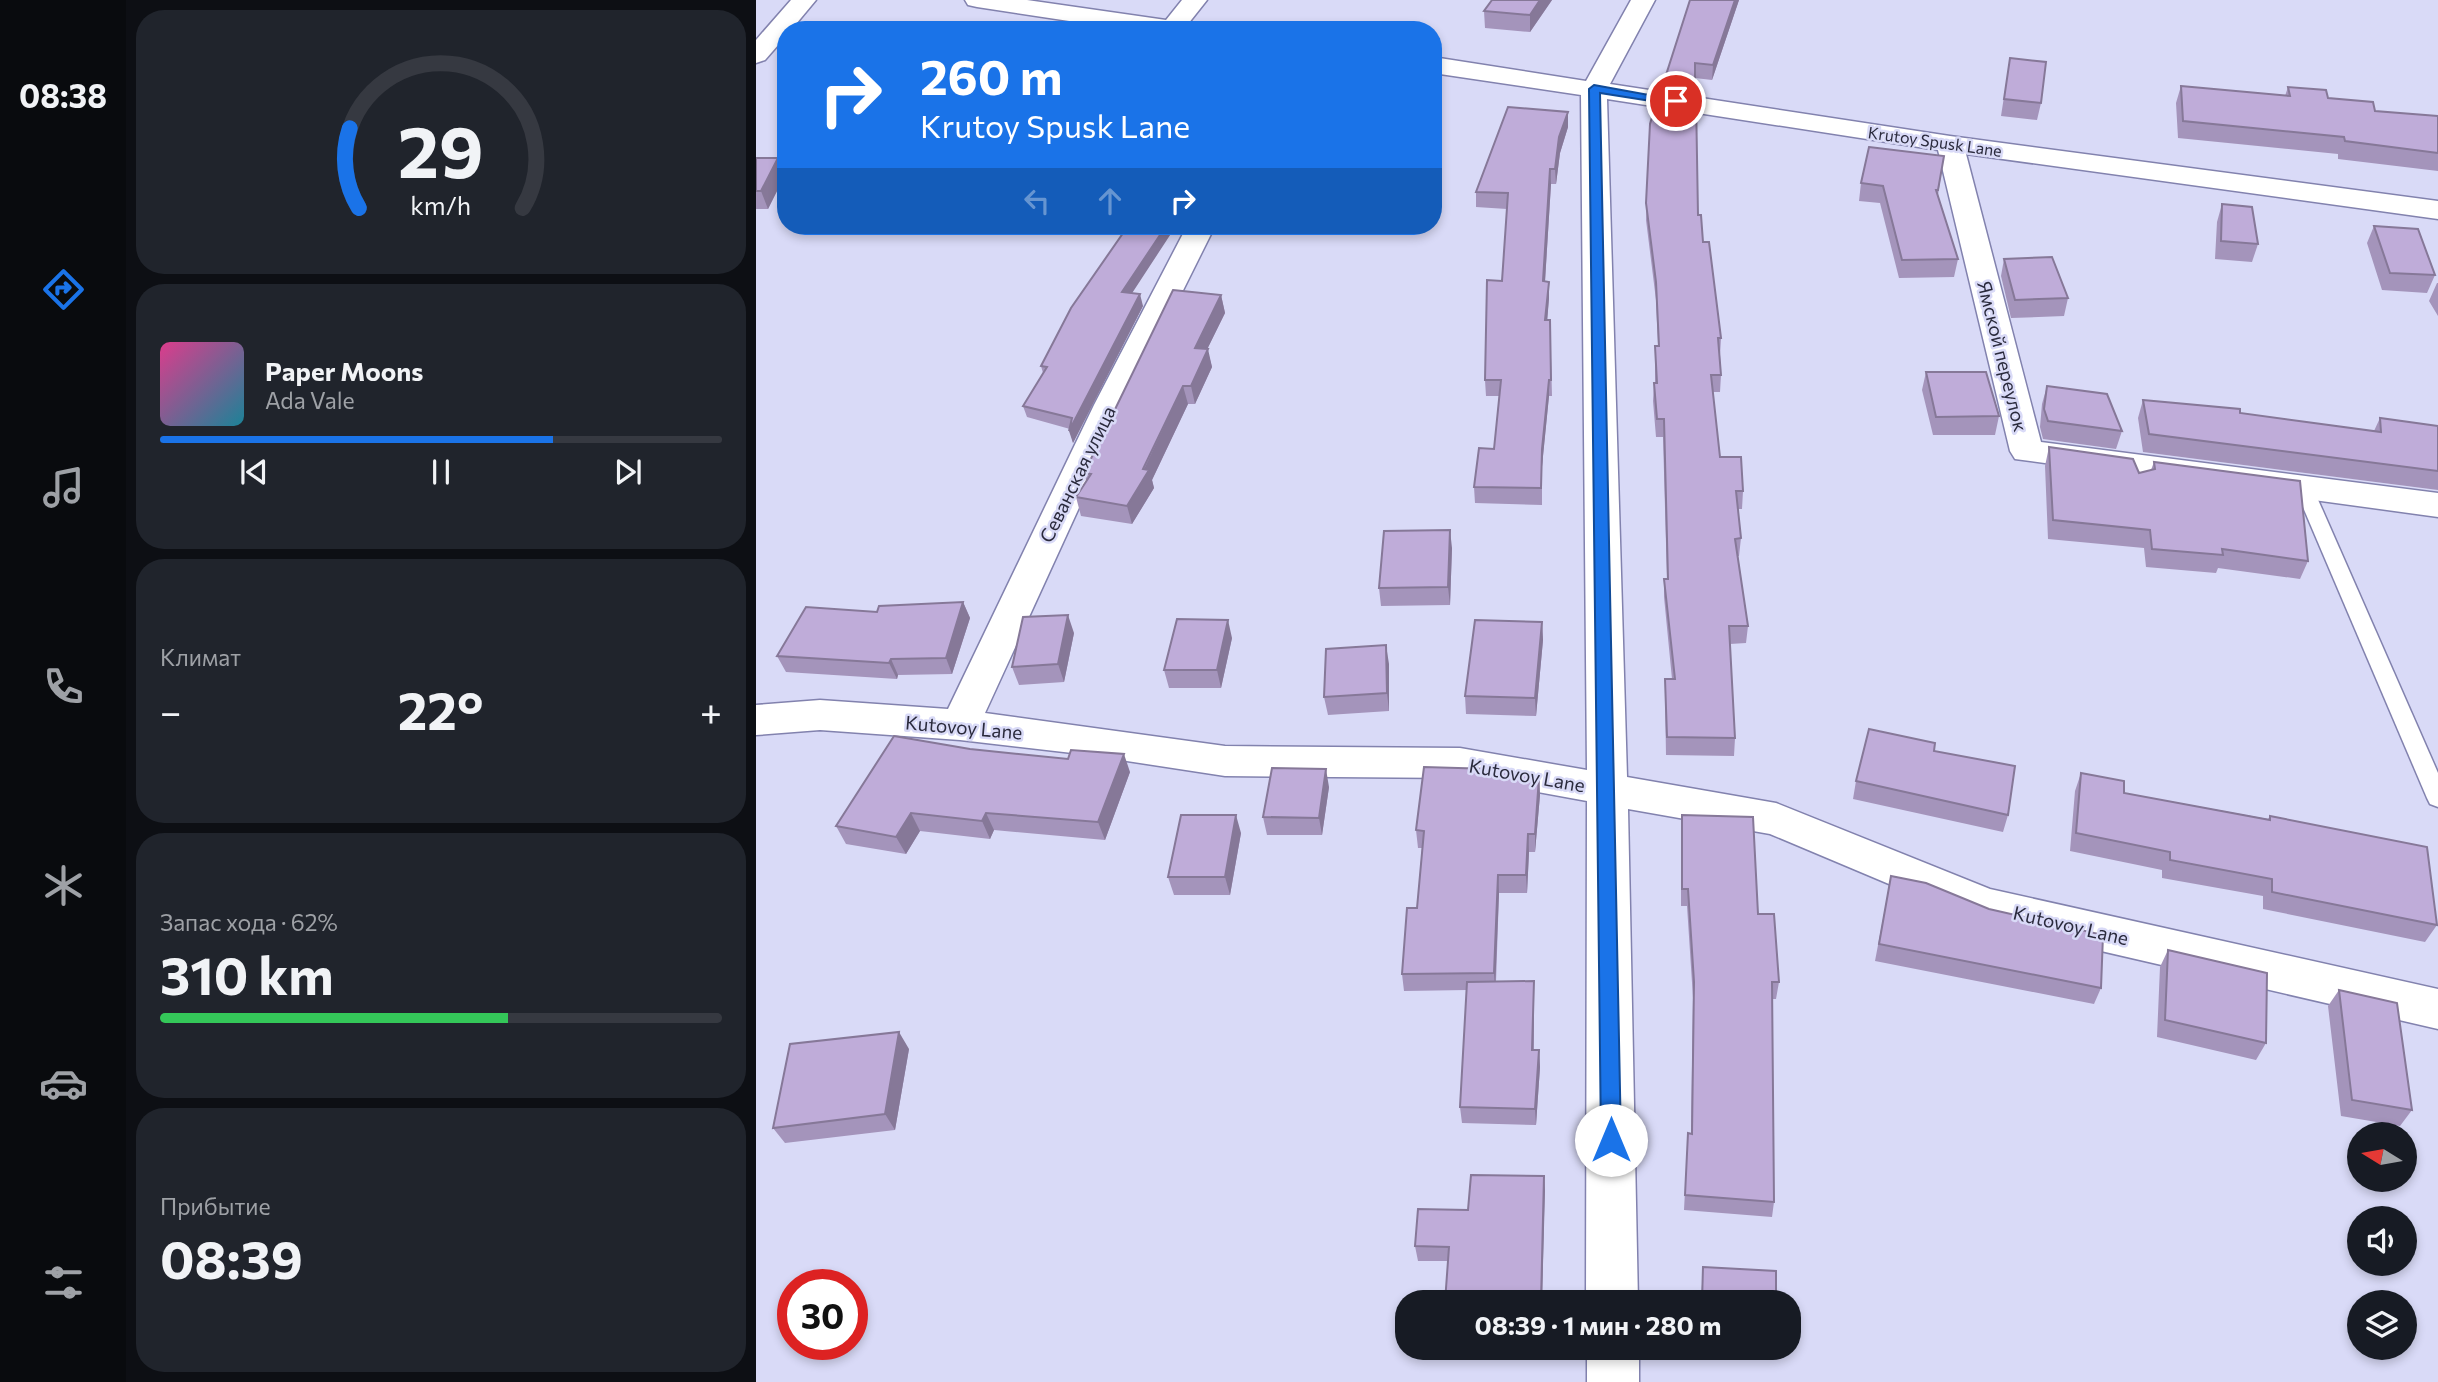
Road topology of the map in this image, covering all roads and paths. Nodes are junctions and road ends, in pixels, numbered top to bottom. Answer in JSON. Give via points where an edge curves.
{"nodes":[{"id":1,"x":804,"y":0,"type":"edge"},
{"id":2,"x":977,"y":0,"type":"edge"},
{"id":3,"x":1195,"y":0,"type":"edge"},
{"id":4,"x":1643,"y":0,"type":"edge"},
{"id":5,"x":786,"y":21,"type":"edge"},
{"id":6,"x":1122,"y":21,"type":"edge"},
{"id":7,"x":1182,"y":21,"type":"edge"},
{"id":8,"x":777,"y":31,"type":"edge"},
{"id":9,"x":756,"y":55,"type":"edge"},
{"id":10,"x":1442,"y":66,"type":"edge"},
{"id":11,"x":1594,"y":89,"type":"junction"},
{"id":12,"x":1950,"y":144,"type":"junction"},
{"id":13,"x":2438,"y":210,"type":"edge"},
{"id":14,"x":1196,"y":235,"type":"edge"},
{"id":15,"x":2303,"y":486,"type":"junction"},
{"id":16,"x":2438,"y":505,"type":"edge"},
{"id":17,"x":756,"y":720,"type":"edge"},
{"id":18,"x":960,"y":725,"type":"junction"},
{"id":19,"x":1607,"y":789,"type":"junction"},
{"id":20,"x":2438,"y":798,"type":"edge"},
{"id":21,"x":2438,"y":1009,"type":"edge"},
{"id":22,"x":1612,"y":1290,"type":"edge"},
{"id":23,"x":1613,"y":1360,"type":"edge"},
{"id":24,"x":1613,"y":1382,"type":"edge"}],
"edges":[{"from":1,"to":5,"type":"street"},
{"from":2,"to":6,"type":"street"},
{"from":3,"to":7,"type":"street"},
{"from":4,"to":11,"type":"street"},
{"from":8,"to":9,"type":"street"},
{"from":10,"to":11,"type":"street","name":"Krutoy Spusk Lane"},
{"from":11,"to":12,"type":"street","name":"Krutoy Spusk Lane"},
{"from":11,"to":19,"type":"street"},
{"from":12,"to":13,"type":"street","name":"Krutoy Spusk Lane"},
{"from":12,"to":15,"type":"street","name":"Ямской переулок","via":[[2027,450]]},
{"from":14,"to":18,"type":"street","name":"Севанская улица","via":[[1110,405]]},
{"from":15,"to":16,"type":"street","name":"Ямской переулок"},
{"from":15,"to":20,"type":"lane"},
{"from":17,"to":18,"type":"street","name":"Kutovoy Lane","via":[[820,715]]},
{"from":18,"to":19,"type":"street","name":"Kutovoy Lane","via":[[1225,761],[1460,762]]},
{"from":19,"to":21,"type":"street","name":"Kutovoy Lane","via":[[1776,819],[1984,906]]},
{"from":19,"to":22,"type":"street"},
{"from":23,"to":24,"type":"street"}]}
